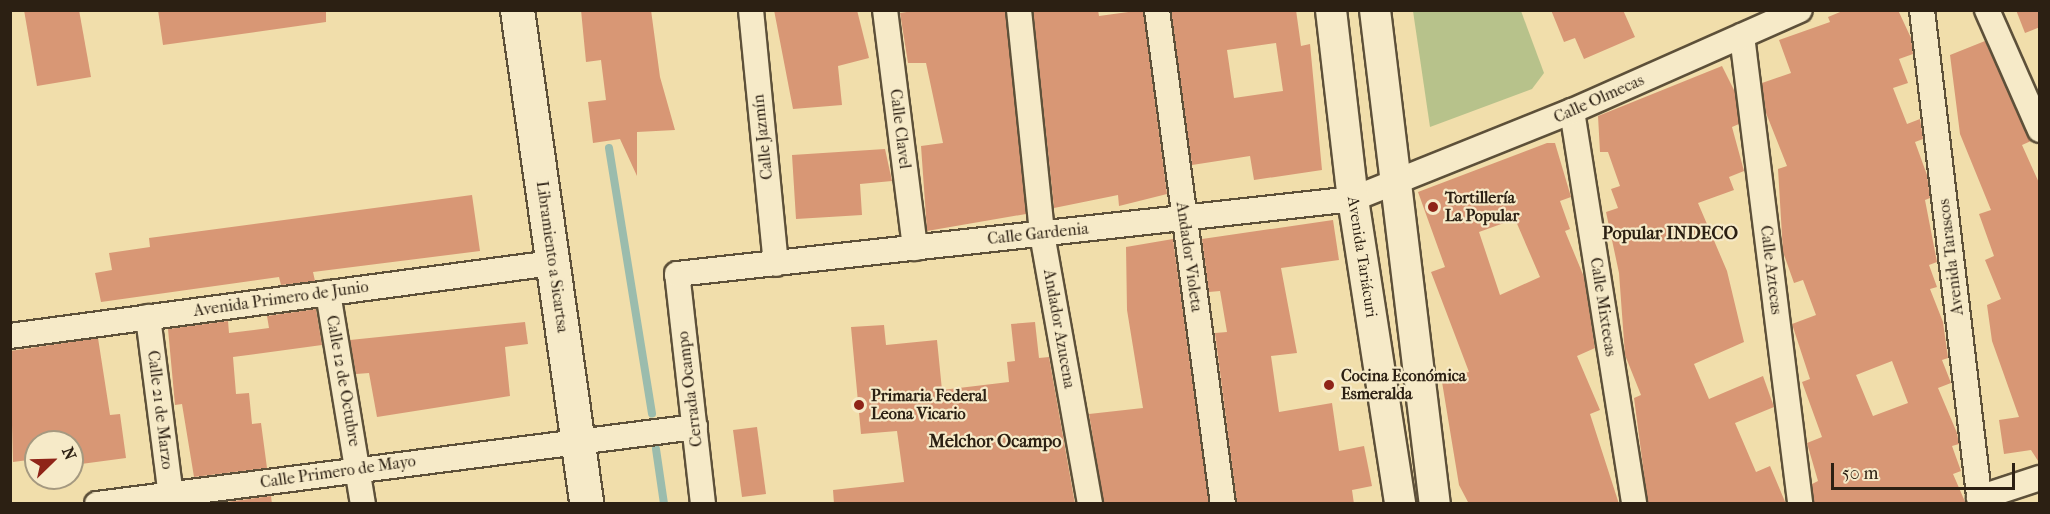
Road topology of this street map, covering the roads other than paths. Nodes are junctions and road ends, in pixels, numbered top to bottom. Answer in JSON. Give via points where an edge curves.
{"nodes":[{"id":1,"x":517,"y":10,"type":"edge"},
{"id":2,"x":751,"y":10,"type":"edge"},
{"id":3,"x":885,"y":10,"type":"edge"},
{"id":4,"x":1019,"y":10,"type":"edge"},
{"id":5,"x":1157,"y":10,"type":"edge"},
{"id":6,"x":1331,"y":10,"type":"edge"},
{"id":7,"x":1375,"y":10,"type":"edge"},
{"id":8,"x":1800,"y":10,"type":"edge"},
{"id":9,"x":1922,"y":10,"type":"edge"},
{"id":10,"x":1988,"y":10,"type":"edge"},
{"id":11,"x":1742,"y":36,"type":"junction"},
{"id":12,"x":1572,"y":111,"type":"junction"},
{"id":13,"x":2040,"y":130,"type":"edge"},
{"id":14,"x":1397,"y":185,"type":"junction"},
{"id":15,"x":1353,"y":199,"type":"junction"},
{"id":16,"x":1184,"y":218,"type":"junction"},
{"id":17,"x":1042,"y":234,"type":"junction"},
{"id":18,"x":915,"y":248,"type":"junction"},
{"id":19,"x":552,"y":263,"type":"junction"},
{"id":20,"x":776,"y":264,"type":"junction"},
{"id":21,"x":677,"y":274,"type":"joint"},
{"id":22,"x":328,"y":293,"type":"junction"},
{"id":23,"x":148,"y":317,"type":"junction"},
{"id":24,"x":10,"y":336,"type":"edge"},
{"id":25,"x":695,"y":427,"type":"junction"},
{"id":26,"x":578,"y":440,"type":"junction"},
{"id":27,"x":358,"y":469,"type":"junction"},
{"id":28,"x":2040,"y":478,"type":"edge"},
{"id":29,"x":171,"y":499,"type":"edge"},
{"id":30,"x":1980,"y":501,"type":"edge"},
{"id":31,"x":97,"y":504,"type":"edge"},
{"id":32,"x":363,"y":504,"type":"edge"},
{"id":33,"x":586,"y":504,"type":"edge"},
{"id":34,"x":703,"y":504,"type":"edge"},
{"id":35,"x":1090,"y":504,"type":"edge"},
{"id":36,"x":1223,"y":504,"type":"edge"},
{"id":37,"x":1400,"y":504,"type":"edge"},
{"id":38,"x":1435,"y":504,"type":"edge"},
{"id":39,"x":1634,"y":504,"type":"edge"},
{"id":40,"x":1800,"y":504,"type":"edge"}],
"edges":[{"from":1,"to":19,"type":"main road","name":"Libramiento a Sicartsa"},
{"from":2,"to":20,"type":"street","name":"Calle Jazmín"},
{"from":3,"to":18,"type":"street","name":"Calle Clavel"},
{"from":4,"to":17,"type":"street","name":"Andador Azucena"},
{"from":5,"to":16,"type":"street","name":"Andador Violeta"},
{"from":6,"to":15,"type":"street","name":"Avenida Tariácuri"},
{"from":7,"to":14,"type":"street"},
{"from":8,"to":11,"type":"street","name":"Calle Olmecas"},
{"from":9,"to":30,"type":"street","name":"Avenida Tarascos"},
{"from":10,"to":13,"type":"street"},
{"from":11,"to":12,"type":"street","name":"Calle Olmecas"},
{"from":11,"to":40,"type":"street","name":"Calle Aztecas"},
{"from":12,"to":14,"type":"street","name":"Calle Olmecas"},
{"from":12,"to":39,"type":"street","name":"Calle Mixtecas"},
{"from":14,"to":15,"type":"street","name":"Calle Gardenia"},
{"from":14,"to":38,"type":"street"},
{"from":15,"to":16,"type":"street","name":"Calle Gardenia"},
{"from":15,"to":37,"type":"street","name":"Avenida Tariácuri"},
{"from":16,"to":17,"type":"street","name":"Calle Gardenia"},
{"from":16,"to":36,"type":"street","name":"Andador Violeta"},
{"from":17,"to":18,"type":"street","name":"Calle Gardenia"},
{"from":17,"to":35,"type":"street","name":"Andador Azucena"},
{"from":18,"to":20,"type":"street","name":"Calle Gardenia"},
{"from":19,"to":22,"type":"street","name":"Avenida Primero de Junio"},
{"from":19,"to":26,"type":"main road","name":"Libramiento a Sicartsa"},
{"from":20,"to":21,"type":"street","name":"Calle Gardenia"},
{"from":21,"to":25,"type":"street","name":"Cerrada Ocampo"},
{"from":22,"to":23,"type":"street","name":"Avenida Primero de Junio"},
{"from":22,"to":27,"type":"street","name":"Calle 12 de Octubre"},
{"from":23,"to":24,"type":"street","name":"Avenida Primero de Junio"},
{"from":23,"to":29,"type":"street","name":"Calle 21 de Marzo"},
{"from":25,"to":26,"type":"street","name":"Calle Primero de Mayo"},
{"from":25,"to":34,"type":"street","name":"Cerrada Ocampo"},
{"from":26,"to":27,"type":"street","name":"Calle Primero de Mayo"},
{"from":26,"to":33,"type":"main road","name":"Libramiento a Sicartsa"},
{"from":27,"to":29,"type":"street","name":"Calle Primero de Mayo"},
{"from":27,"to":32,"type":"street","name":"Calle 12 de Octubre"},
{"from":28,"to":30,"type":"street"},
{"from":29,"to":31,"type":"street","name":"Calle Primero de Mayo"}]}
